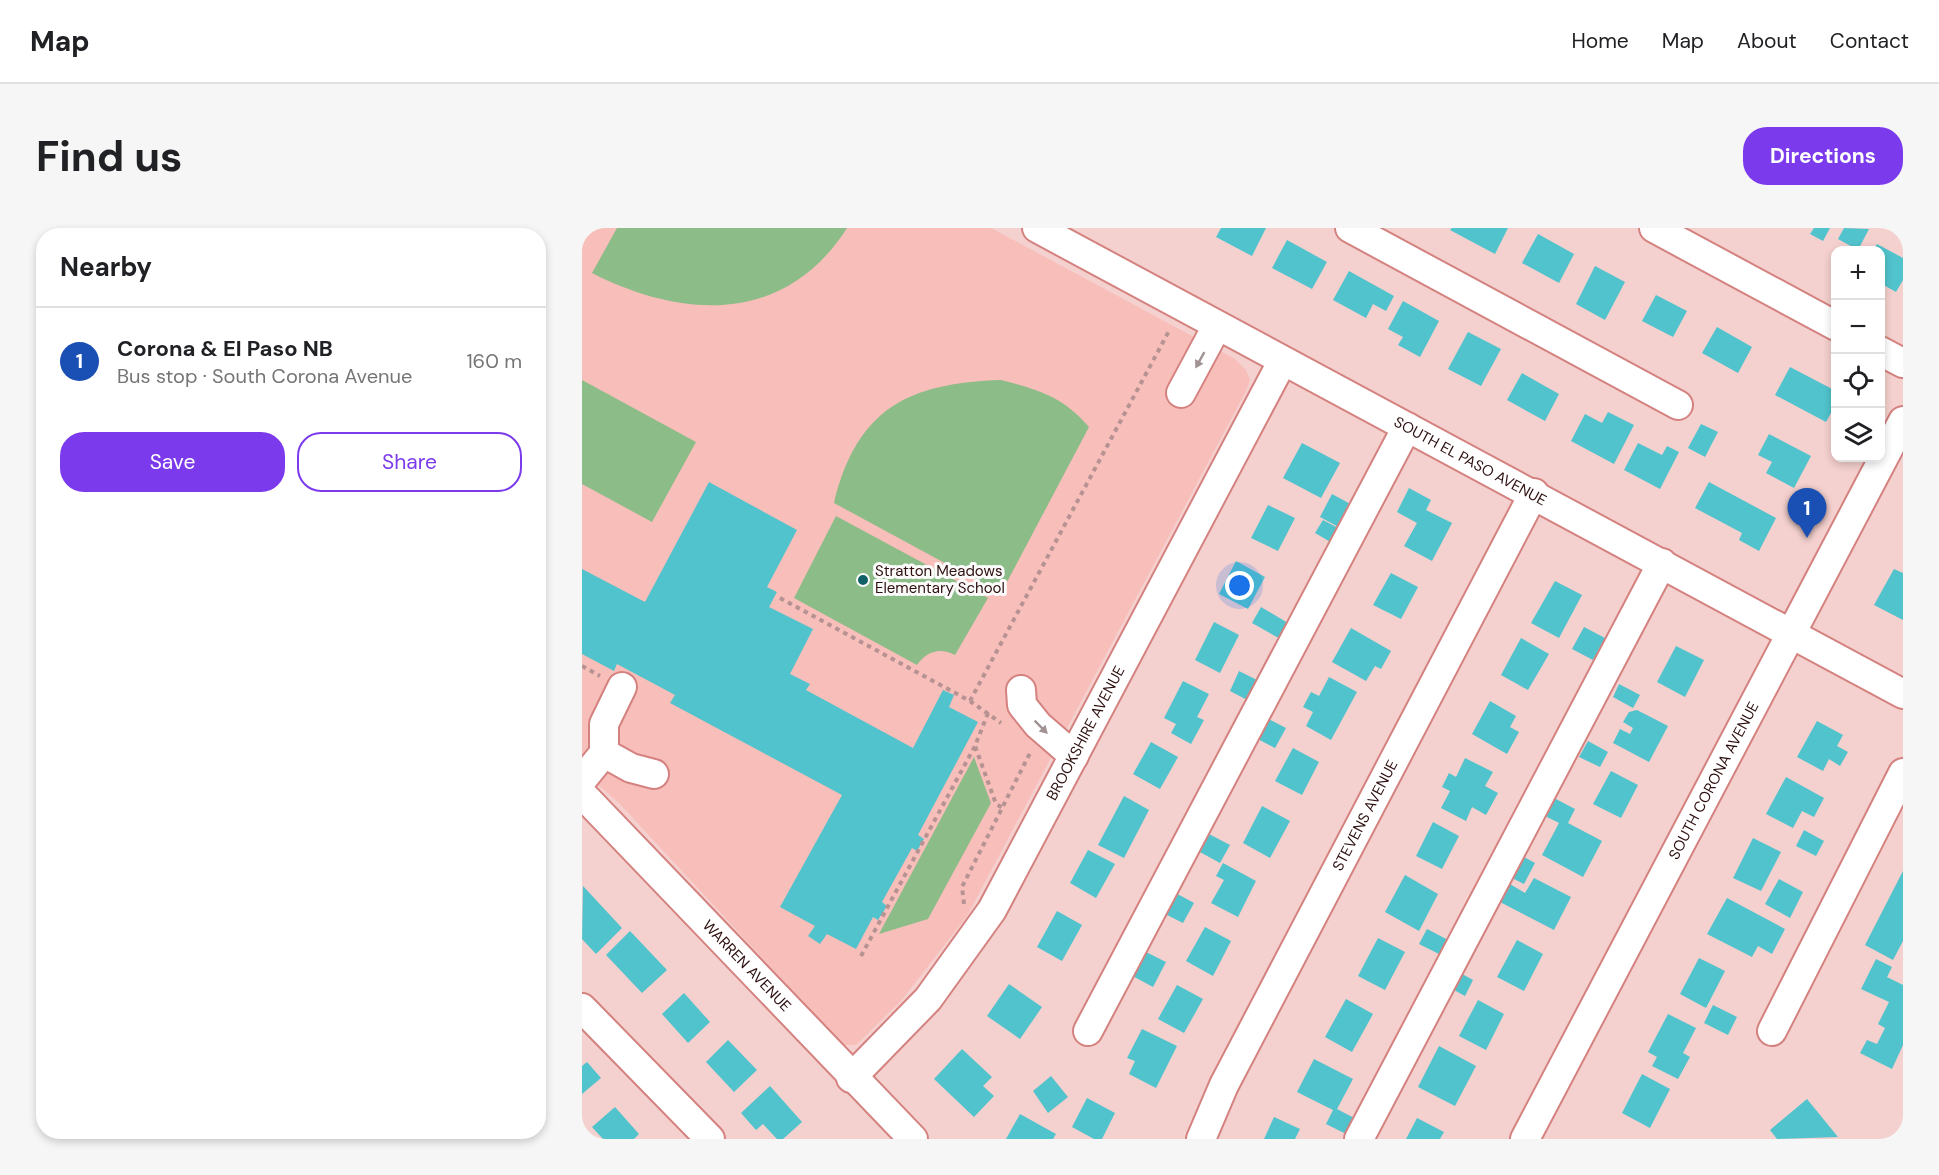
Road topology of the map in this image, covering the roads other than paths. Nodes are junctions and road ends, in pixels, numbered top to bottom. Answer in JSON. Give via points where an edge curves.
{"nodes":[{"id":1,"x":1037,"y":228,"type":"edge"},
{"id":2,"x":1350,"y":228,"type":"edge"},
{"id":3,"x":1654,"y":228,"type":"edge"},
{"id":4,"x":1831,"y":323,"type":"edge"},
{"id":5,"x":1217,"y":326,"type":"junction"},
{"id":6,"x":1885,"y":353,"type":"edge"},
{"id":7,"x":1282,"y":362,"type":"junction"},
{"id":8,"x":1903,"y":363,"type":"edge"},
{"id":9,"x":1182,"y":393,"type":"dead end"},
{"id":10,"x":1678,"y":405,"type":"dead end"},
{"id":11,"x":1903,"y":421,"type":"edge"},
{"id":12,"x":1407,"y":427,"type":"junction"},
{"id":13,"x":1534,"y":493,"type":"junction"},
{"id":14,"x":1662,"y":563,"type":"junction"},
{"id":15,"x":1790,"y":633,"type":"junction"},
{"id":16,"x":622,"y":687,"type":"dead end"},
{"id":17,"x":1021,"y":690,"type":"dead end"},
{"id":18,"x":1903,"y":694,"type":"edge"},
{"id":19,"x":604,"y":753,"type":"junction"},
{"id":20,"x":1074,"y":756,"type":"junction"},
{"id":21,"x":1903,"y":773,"type":"edge"},
{"id":22,"x":654,"y":774,"type":"dead end"},
{"id":23,"x":582,"y":780,"type":"edge"},
{"id":24,"x":582,"y":794,"type":"edge"},
{"id":25,"x":582,"y":1008,"type":"edge"},
{"id":26,"x":1772,"y":1030,"type":"dead end"},
{"id":27,"x":1088,"y":1031,"type":"dead end"},
{"id":28,"x":852,"y":1078,"type":"junction"},
{"id":29,"x":710,"y":1139,"type":"edge"},
{"id":30,"x":912,"y":1139,"type":"edge"},
{"id":31,"x":1201,"y":1139,"type":"edge"},
{"id":32,"x":1359,"y":1139,"type":"edge"},
{"id":33,"x":1525,"y":1139,"type":"edge"}],
"edges":[{"from":1,"to":5,"type":"street","name":"SOUTH EL PASO AVENUE"},
{"from":2,"to":10,"type":"street"},
{"from":3,"to":4,"type":"street"},
{"from":5,"to":7,"type":"street","name":"SOUTH EL PASO AVENUE"},
{"from":5,"to":9,"type":"street","one_way":true},
{"from":6,"to":8,"type":"street"},
{"from":7,"to":12,"type":"street","name":"SOUTH EL PASO AVENUE"},
{"from":7,"to":20,"type":"street","name":"BROOKSHIRE AVENUE"},
{"from":11,"to":15,"type":"street","name":"SOUTH CORONA AVENUE"},
{"from":12,"to":13,"type":"street","name":"SOUTH EL PASO AVENUE"},
{"from":12,"to":27,"type":"street"},
{"from":13,"to":14,"type":"street","name":"SOUTH EL PASO AVENUE"},
{"from":13,"to":31,"type":"street","name":"STEVENS AVENUE","via":[[1235,1064]]},
{"from":14,"to":15,"type":"street","name":"SOUTH EL PASO AVENUE"},
{"from":14,"to":32,"type":"street"},
{"from":15,"to":18,"type":"street","name":"SOUTH EL PASO AVENUE"},
{"from":15,"to":33,"type":"street","name":"SOUTH CORONA AVENUE"},
{"from":16,"to":19,"type":"street","via":[[604,724]]},
{"from":17,"to":20,"type":"street","one_way":true,"via":[[1022,705],[1038,725]]},
{"from":19,"to":22,"type":"street","via":[[631,768]]},
{"from":19,"to":23,"type":"street"},
{"from":20,"to":28,"type":"street","name":"BROOKSHIRE AVENUE","via":[[993,910],[928,999]]},
{"from":21,"to":26,"type":"street"},
{"from":24,"to":28,"type":"street","name":"WARREN AVENUE"},
{"from":25,"to":29,"type":"street"},
{"from":28,"to":30,"type":"street","name":"WARREN AVENUE"}]}
